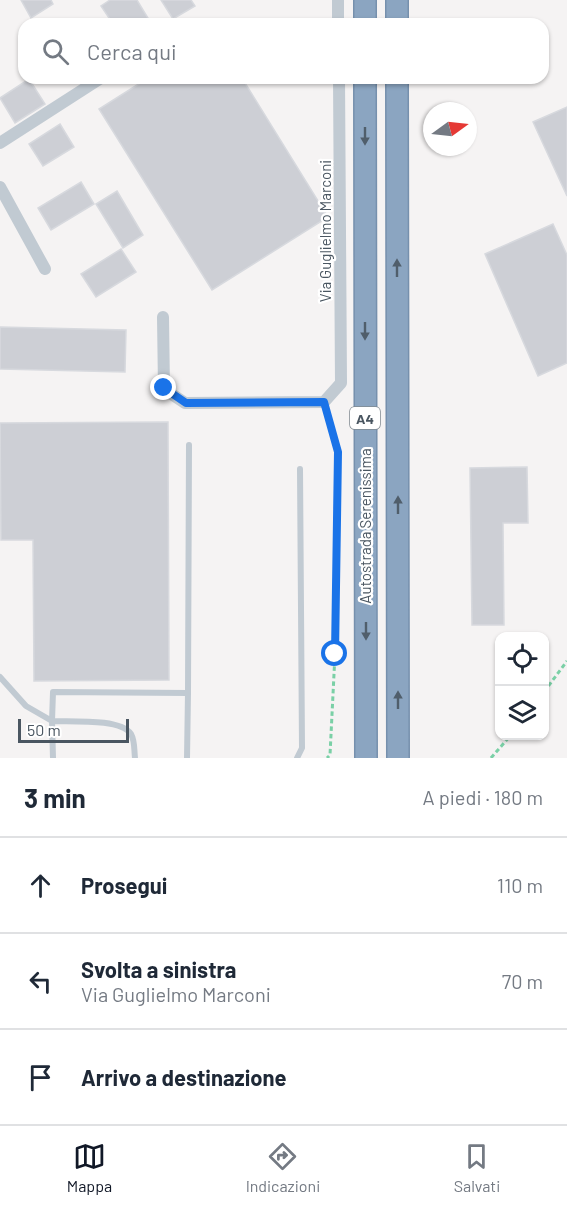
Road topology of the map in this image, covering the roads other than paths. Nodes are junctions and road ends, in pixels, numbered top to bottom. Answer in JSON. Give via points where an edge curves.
{"nodes":[{"id":1,"x":338,"y":0,"type":"edge"},
{"id":2,"x":365,"y":0,"type":"edge"},
{"id":3,"x":397,"y":0,"type":"edge"},
{"id":4,"x":338,"y":18,"type":"edge"},
{"id":5,"x":365,"y":18,"type":"edge"},
{"id":6,"x":397,"y":18,"type":"edge"},
{"id":7,"x":92,"y":84,"type":"edge"},
{"id":8,"x":339,"y":84,"type":"edge"},
{"id":9,"x":365,"y":84,"type":"edge"},
{"id":10,"x":397,"y":84,"type":"edge"},
{"id":11,"x":0,"y":144,"type":"edge"},
{"id":12,"x":0,"y":186,"type":"edge"},
{"id":13,"x":45,"y":269,"type":"dead end"},
{"id":14,"x":163,"y":317,"type":"dead end"},
{"id":15,"x":189,"y":445,"type":"dead end"},
{"id":16,"x":300,"y":469,"type":"dead end"},
{"id":17,"x":0,"y":677,"type":"edge"},
{"id":18,"x":188,"y":693,"type":"junction"},
{"id":19,"x":52,"y":722,"type":"junction"},
{"id":20,"x":53,"y":758,"type":"edge"},
{"id":21,"x":135,"y":758,"type":"edge"},
{"id":22,"x":187,"y":758,"type":"edge"},
{"id":23,"x":297,"y":758,"type":"edge"},
{"id":24,"x":366,"y":758,"type":"edge"},
{"id":25,"x":398,"y":758,"type":"edge"}],
"edges":[{"from":1,"to":4,"type":"street"},
{"from":2,"to":5,"type":"highway"},
{"from":3,"to":6,"type":"highway"},
{"from":7,"to":11,"type":"street"},
{"from":8,"to":14,"type":"street","name":"Via Guglielmo Marconi","via":[[345,382],[324,402],[186,403],[164,388]]},
{"from":9,"to":24,"type":"highway","name":"Autostrada Serenissima","number":"A4","one_way":true},
{"from":25,"to":10,"type":"highway","number":"A4","one_way":true},
{"from":12,"to":13,"type":"street"},
{"from":15,"to":18,"type":"lane"},
{"from":16,"to":23,"type":"lane","via":[[302,748]]},
{"from":17,"to":19,"type":"lane","via":[[26,705]]},
{"from":18,"to":19,"type":"lane","via":[[53,692]]},
{"from":18,"to":22,"type":"lane"},
{"from":19,"to":20,"type":"lane"},
{"from":19,"to":21,"type":"lane","via":[[116,724],[134,740]]}]}
